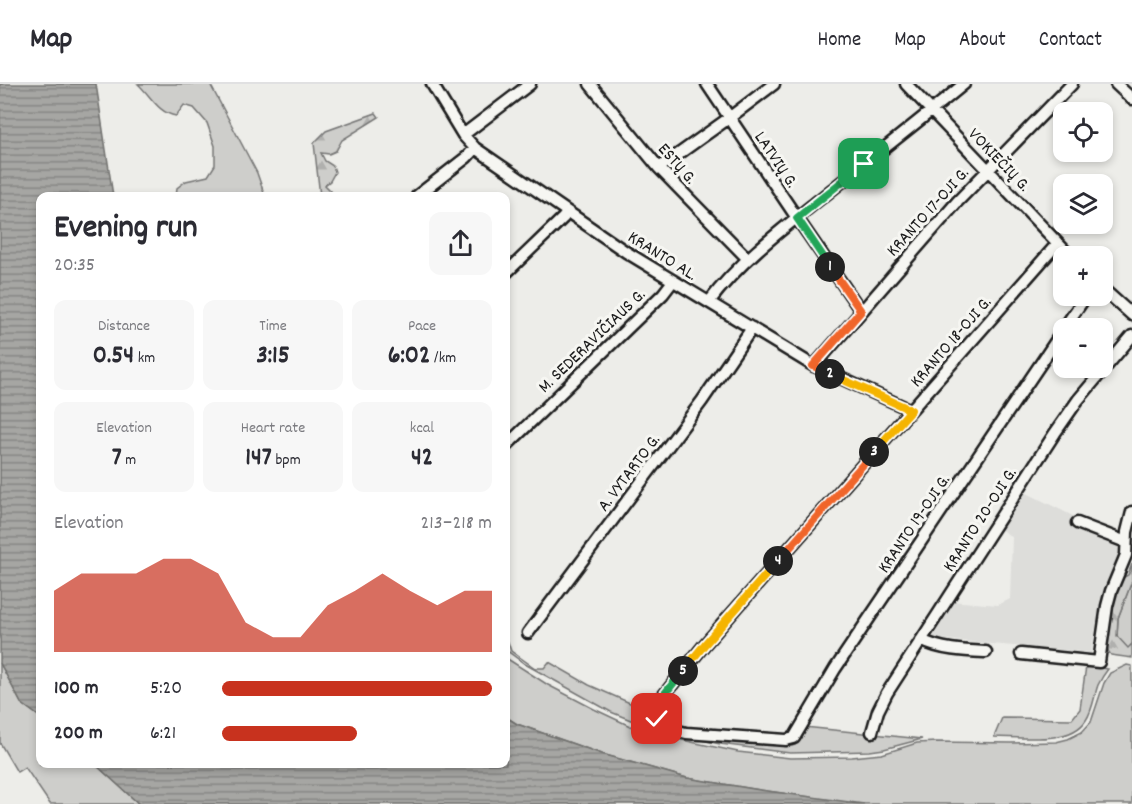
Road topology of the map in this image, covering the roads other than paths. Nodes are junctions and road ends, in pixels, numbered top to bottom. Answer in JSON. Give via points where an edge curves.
{"nodes":[{"id":1,"x":432,"y":84,"type":"edge"},
{"id":2,"x":530,"y":84,"type":"edge"},
{"id":3,"x":590,"y":84,"type":"edge"},
{"id":4,"x":707,"y":84,"type":"edge"},
{"id":5,"x":774,"y":84,"type":"edge"},
{"id":6,"x":906,"y":84,"type":"edge"},
{"id":7,"x":964,"y":84,"type":"edge"},
{"id":8,"x":1072,"y":84,"type":"edge"},
{"id":9,"x":1116,"y":84,"type":"edge"},
{"id":10,"x":1132,"y":99,"type":"edge"},
{"id":11,"x":932,"y":111,"type":"junction"},
{"id":12,"x":729,"y":118,"type":"junction"},
{"id":13,"x":463,"y":135,"type":"junction"},
{"id":14,"x":475,"y":148,"type":"junction"},
{"id":15,"x":659,"y":168,"type":"junction"},
{"id":16,"x":987,"y":170,"type":"junction"},
{"id":17,"x":422,"y":192,"type":"edge"},
{"id":18,"x":568,"y":212,"type":"junction"},
{"id":19,"x":797,"y":218,"type":"junction"},
{"id":20,"x":1058,"y":244,"type":"joint"},
{"id":21,"x":748,"y":259,"type":"junction"},
{"id":22,"x":510,"y":269,"type":"edge"},
{"id":23,"x":673,"y":281,"type":"junction"},
{"id":24,"x":1113,"y":298,"type":"edge"},
{"id":25,"x":709,"y":302,"type":"junction"},
{"id":26,"x":861,"y":311,"type":"junction"},
{"id":27,"x":1132,"y":315,"type":"edge"},
{"id":28,"x":752,"y":328,"type":"junction"},
{"id":29,"x":1132,"y":336,"type":"edge"},
{"id":30,"x":1053,"y":345,"type":"edge"},
{"id":31,"x":813,"y":366,"type":"junction"},
{"id":32,"x":911,"y":410,"type":"junction"},
{"id":33,"x":510,"y":442,"type":"edge"},
{"id":34,"x":1132,"y":512,"type":"edge"},
{"id":35,"x":1077,"y":523,"type":"dead end"},
{"id":36,"x":1126,"y":542,"type":"junction"},
{"id":37,"x":528,"y":633,"type":"dead end"},
{"id":38,"x":921,"y":640,"type":"junction"},
{"id":39,"x":986,"y":652,"type":"dead end"},
{"id":40,"x":1021,"y":654,"type":"dead end"},
{"id":41,"x":655,"y":706,"type":"joint"},
{"id":42,"x":872,"y":732,"type":"dead end"}],
"edges":[{"from":1,"to":13,"type":"street","name":"KRANTO AL."},
{"from":2,"to":13,"type":"street"},
{"from":3,"to":15,"type":"street","name":"ESTŲ G."},
{"from":4,"to":12,"type":"street","name":"LATVIŲ G."},
{"from":5,"to":12,"type":"street"},
{"from":6,"to":11,"type":"street","name":"VOKIEČIŲ G."},
{"from":7,"to":11,"type":"street"},
{"from":8,"to":16,"type":"street","name":"KRANTO 17-OJI G."},
{"from":9,"to":10,"type":"street"},
{"from":11,"to":16,"type":"street","name":"VOKIEČIŲ G."},
{"from":11,"to":19,"type":"street"},
{"from":12,"to":15,"type":"street"},
{"from":12,"to":19,"type":"street","name":"LATVIŲ G."},
{"from":13,"to":14,"type":"street","name":"KRANTO AL."},
{"from":14,"to":17,"type":"street"},
{"from":14,"to":18,"type":"street","name":"KRANTO AL."},
{"from":15,"to":21,"type":"street","name":"ESTŲ G."},
{"from":16,"to":20,"type":"street","name":"VOKIEČIŲ G."},
{"from":16,"to":26,"type":"street","name":"KRANTO 17-OJI G."},
{"from":18,"to":22,"type":"street"},
{"from":18,"to":23,"type":"street","name":"KRANTO AL."},
{"from":19,"to":21,"type":"street"},
{"from":19,"to":26,"type":"street","name":"LATVIŲ G."},
{"from":20,"to":32,"type":"street","name":"KRANTO 18-OJI G."},
{"from":21,"to":25,"type":"street"},
{"from":23,"to":25,"type":"street","name":"KRANTO AL."},
{"from":23,"to":33,"type":"street","name":"M. SEDERAVIČIAUS G."},
{"from":24,"to":27,"type":"street"},
{"from":25,"to":28,"type":"street","name":"KRANTO AL."},
{"from":26,"to":31,"type":"street","name":"KRANTO 17-OJI G."},
{"from":28,"to":31,"type":"street","name":"KRANTO AL."},
{"from":28,"to":37,"type":"street","name":"A. VYTARTO G."},
{"from":29,"to":38,"type":"street","name":"KRANTO 20-OJI G.","via":[[1060,424]]},
{"from":30,"to":41,"type":"street","name":"KRANTO 19-OJI G.","via":[[794,738],[686,733],[660,723]]},
{"from":31,"to":32,"type":"street","name":"KRANTO AL."},
{"from":32,"to":41,"type":"street","name":"KRANTO 18-OJI G."},
{"from":34,"to":36,"type":"street"},
{"from":35,"to":36,"type":"street"},
{"from":36,"to":40,"type":"street","via":[[1126,555],[1107,606],[1099,662]]},
{"from":38,"to":39,"type":"street","via":[[929,645]]},
{"from":38,"to":42,"type":"street","name":"KRANTO 20-OJI G.","via":[[887,693]]}]}
